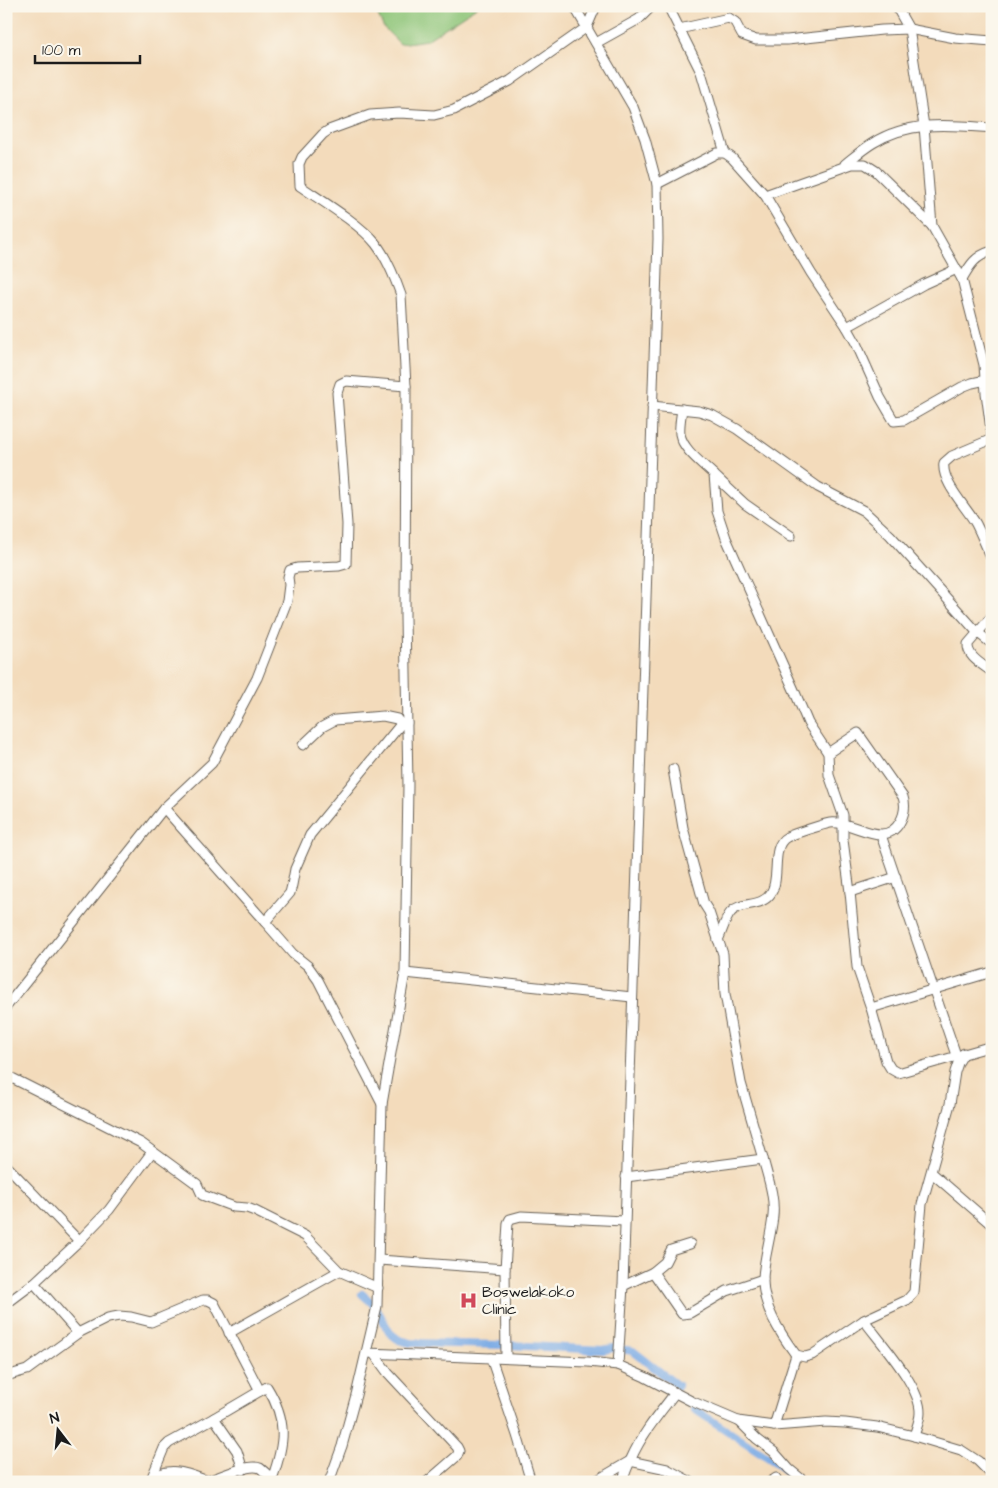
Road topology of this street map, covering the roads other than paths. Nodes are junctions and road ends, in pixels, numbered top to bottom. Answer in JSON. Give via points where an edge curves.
{"nodes":[{"id":1,"x":574,"y":6,"type":"edge"},
{"id":2,"x":596,"y":6,"type":"edge"},
{"id":3,"x":652,"y":6,"type":"edge"},
{"id":4,"x":668,"y":6,"type":"edge"},
{"id":5,"x":896,"y":6,"type":"edge"},
{"id":6,"x":587,"y":27,"type":"junction"},
{"id":7,"x":679,"y":29,"type":"junction"},
{"id":8,"x":909,"y":29,"type":"junction"},
{"id":9,"x":992,"y":41,"type":"edge"},
{"id":10,"x":596,"y":43,"type":"junction"},
{"id":11,"x":924,"y":126,"type":"junction"},
{"id":12,"x":992,"y":128,"type":"edge"},
{"id":13,"x":725,"y":153,"type":"junction"},
{"id":14,"x":841,"y":168,"type":"junction"},
{"id":15,"x":657,"y":184,"type":"junction"},
{"id":16,"x":765,"y":195,"type":"junction"},
{"id":17,"x":932,"y":226,"type":"junction"},
{"id":18,"x":992,"y":251,"type":"edge"},
{"id":19,"x":956,"y":269,"type":"junction"},
{"id":20,"x":962,"y":279,"type":"junction"},
{"id":21,"x":847,"y":327,"type":"junction"},
{"id":22,"x":989,"y":383,"type":"edge"},
{"id":23,"x":406,"y":386,"type":"junction"},
{"id":24,"x":652,"y":406,"type":"junction"},
{"id":25,"x":682,"y":409,"type":"junction"},
{"id":26,"x":992,"y":438,"type":"edge"},
{"id":27,"x":714,"y":474,"type":"junction"},
{"id":28,"x":791,"y":536,"type":"dead end"},
{"id":29,"x":992,"y":560,"type":"edge"},
{"id":30,"x":992,"y":616,"type":"edge"},
{"id":31,"x":977,"y":632,"type":"junction"},
{"id":32,"x":992,"y":644,"type":"edge"},
{"id":33,"x":992,"y":672,"type":"edge"},
{"id":34,"x":404,"y":724,"type":"junction"},
{"id":35,"x":303,"y":745,"type":"dead end"},
{"id":36,"x":828,"y":753,"type":"junction"},
{"id":37,"x":673,"y":769,"type":"dead end"},
{"id":38,"x":164,"y":808,"type":"junction"},
{"id":39,"x":842,"y":824,"type":"junction"},
{"id":40,"x":881,"y":835,"type":"junction"},
{"id":41,"x":896,"y":876,"type":"junction"},
{"id":42,"x":850,"y":892,"type":"junction"},
{"id":43,"x":266,"y":922,"type":"junction"},
{"id":44,"x":718,"y":940,"type":"junction"},
{"id":45,"x":992,"y":972,"type":"edge"},
{"id":46,"x":405,"y":973,"type":"junction"},
{"id":47,"x":934,"y":989,"type":"junction"},
{"id":48,"x":632,"y":997,"type":"junction"},
{"id":49,"x":6,"y":1007,"type":"edge"},
{"id":50,"x":871,"y":1008,"type":"junction"},
{"id":51,"x":992,"y":1046,"type":"edge"},
{"id":52,"x":960,"y":1054,"type":"junction"},
{"id":53,"x":939,"y":1060,"type":"junction"},
{"id":54,"x":955,"y":1072,"type":"junction"},
{"id":55,"x":6,"y":1075,"type":"edge"},
{"id":56,"x":382,"y":1104,"type":"junction"},
{"id":57,"x":152,"y":1152,"type":"junction"},
{"id":58,"x":763,"y":1159,"type":"junction"},
{"id":59,"x":6,"y":1165,"type":"edge"},
{"id":60,"x":932,"y":1174,"type":"junction"},
{"id":61,"x":626,"y":1177,"type":"junction"},
{"id":62,"x":624,"y":1221,"type":"junction"},
{"id":63,"x":992,"y":1225,"type":"edge"},
{"id":64,"x":79,"y":1241,"type":"junction"},
{"id":65,"x":690,"y":1244,"type":"dead end"},
{"id":66,"x":379,"y":1260,"type":"junction"},
{"id":67,"x":505,"y":1269,"type":"junction"},
{"id":68,"x":338,"y":1271,"type":"junction"},
{"id":69,"x":653,"y":1272,"type":"junction"},
{"id":70,"x":763,"y":1279,"type":"junction"},
{"id":71,"x":34,"y":1284,"type":"junction"},
{"id":72,"x":623,"y":1286,"type":"junction"},
{"id":73,"x":378,"y":1288,"type":"junction"},
{"id":74,"x":6,"y":1304,"type":"edge"},
{"id":75,"x":864,"y":1320,"type":"junction"},
{"id":76,"x":229,"y":1332,"type":"junction"},
{"id":77,"x":78,"y":1333,"type":"junction"},
{"id":78,"x":371,"y":1354,"type":"junction"},
{"id":79,"x":796,"y":1355,"type":"junction"},
{"id":80,"x":491,"y":1358,"type":"junction"},
{"id":81,"x":506,"y":1358,"type":"junction"},
{"id":82,"x":619,"y":1361,"type":"junction"},
{"id":83,"x":6,"y":1376,"type":"edge"},
{"id":84,"x":260,"y":1391,"type":"junction"},
{"id":85,"x":675,"y":1393,"type":"junction"},
{"id":86,"x":214,"y":1418,"type":"junction"},
{"id":87,"x":738,"y":1421,"type":"junction"},
{"id":88,"x":774,"y":1426,"type":"junction"},
{"id":89,"x":914,"y":1436,"type":"junction"},
{"id":90,"x":630,"y":1461,"type":"junction"},
{"id":91,"x":243,"y":1470,"type":"junction"},
{"id":92,"x":992,"y":1475,"type":"edge"},
{"id":93,"x":150,"y":1480,"type":"edge"},
{"id":94,"x":992,"y":1480,"type":"edge"},
{"id":95,"x":272,"y":1481,"type":"edge"},
{"id":96,"x":208,"y":1482,"type":"edge"},
{"id":97,"x":329,"y":1482,"type":"edge"},
{"id":98,"x":427,"y":1482,"type":"edge"},
{"id":99,"x":531,"y":1482,"type":"edge"},
{"id":100,"x":594,"y":1482,"type":"edge"},
{"id":101,"x":623,"y":1482,"type":"edge"},
{"id":102,"x":692,"y":1482,"type":"edge"},
{"id":103,"x":805,"y":1482,"type":"edge"},
{"id":104,"x":986,"y":1482,"type":"edge"}],
"edges":[{"from":1,"to":6,"type":"street"},
{"from":2,"to":6,"type":"street"},
{"from":3,"to":10,"type":"street","via":[[639,19]]},
{"from":4,"to":7,"type":"street"},
{"from":5,"to":8,"type":"street"},
{"from":6,"to":10,"type":"street"},
{"from":6,"to":23,"type":"street","via":[[510,82],[454,110],[434,115],[399,113],[364,117],[323,134],[302,157],[299,164],[300,186],[364,232],[376,245],[396,282],[401,296]]},
{"from":7,"to":8,"type":"street","via":[[729,18],[742,35],[750,39],[787,40]]},
{"from":7,"to":13,"type":"street","via":[[701,72]]},
{"from":8,"to":9,"type":"street"},
{"from":8,"to":11,"type":"street"},
{"from":10,"to":15,"type":"street","via":[[633,107]]},
{"from":11,"to":12,"type":"street"},
{"from":11,"to":14,"type":"street","via":[[900,131],[875,142]]},
{"from":11,"to":17,"type":"street"},
{"from":13,"to":15,"type":"street","via":[[711,155]]},
{"from":13,"to":16,"type":"street"},
{"from":14,"to":16,"type":"street"},
{"from":14,"to":17,"type":"street","via":[[858,163],[876,171]]},
{"from":15,"to":24,"type":"street"},
{"from":16,"to":21,"type":"street"},
{"from":17,"to":19,"type":"street"},
{"from":18,"to":20,"type":"street","via":[[974,259]]},
{"from":19,"to":20,"type":"street"},
{"from":19,"to":21,"type":"street"},
{"from":20,"to":22,"type":"street"},
{"from":21,"to":22,"type":"street","via":[[894,421],[904,420],[962,387]]},
{"from":22,"to":26,"type":"street","via":[[986,393]]},
{"from":23,"to":34,"type":"street"},
{"from":23,"to":38,"type":"street","via":[[346,381],[340,384],[337,393],[347,524],[346,564],[290,570],[287,601],[281,619],[257,678],[224,743],[212,763]]},
{"from":24,"to":25,"type":"street"},
{"from":24,"to":48,"type":"street"},
{"from":25,"to":27,"type":"street","via":[[680,436],[684,446]]},
{"from":25,"to":31,"type":"street","via":[[724,421],[818,487],[869,515]]},
{"from":26,"to":29,"type":"street","via":[[952,456],[943,467],[977,526]]},
{"from":27,"to":28,"type":"street","via":[[745,504]]},
{"from":27,"to":36,"type":"street","via":[[717,512],[726,538],[808,723]]},
{"from":30,"to":31,"type":"street"},
{"from":31,"to":32,"type":"street"},
{"from":31,"to":33,"type":"street","via":[[967,650]]},
{"from":34,"to":35,"type":"street","via":[[383,716],[335,720]]},
{"from":34,"to":43,"type":"street","via":[[310,836],[294,869],[290,893]]},
{"from":34,"to":46,"type":"street","via":[[408,785]]},
{"from":36,"to":39,"type":"street","via":[[829,775],[842,808]]},
{"from":36,"to":40,"type":"street","via":[[858,733],[903,797],[906,806],[900,821],[891,833]]},
{"from":37,"to":44,"type":"street","via":[[686,838],[704,904]]},
{"from":38,"to":43,"type":"street"},
{"from":38,"to":49,"type":"street"},
{"from":39,"to":40,"type":"street"},
{"from":39,"to":42,"type":"street"},
{"from":39,"to":44,"type":"street","via":[[830,823],[780,841],[771,894],[766,900],[731,912]]},
{"from":40,"to":41,"type":"street"},
{"from":41,"to":42,"type":"street"},
{"from":41,"to":47,"type":"street"},
{"from":42,"to":50,"type":"street","via":[[857,967]]},
{"from":43,"to":56,"type":"street","via":[[318,980]]},
{"from":44,"to":58,"type":"street","via":[[723,954],[724,988],[741,1083]]},
{"from":45,"to":47,"type":"street"},
{"from":46,"to":48,"type":"street"},
{"from":46,"to":56,"type":"street"},
{"from":47,"to":50,"type":"street"},
{"from":47,"to":52,"type":"street"},
{"from":48,"to":61,"type":"street"},
{"from":50,"to":53,"type":"street","via":[[891,1069],[898,1073]]},
{"from":51,"to":52,"type":"street"},
{"from":52,"to":53,"type":"street"},
{"from":52,"to":54,"type":"street"},
{"from":53,"to":54,"type":"street"},
{"from":54,"to":60,"type":"street"},
{"from":55,"to":57,"type":"street","via":[[141,1143]]},
{"from":56,"to":66,"type":"street"},
{"from":57,"to":64,"type":"street","via":[[117,1201]]},
{"from":57,"to":68,"type":"street","via":[[197,1184],[202,1195],[234,1207],[248,1208],[305,1236]]},
{"from":58,"to":61,"type":"street"},
{"from":58,"to":70,"type":"street","via":[[774,1216]]},
{"from":59,"to":64,"type":"street"},
{"from":60,"to":63,"type":"street"},
{"from":60,"to":75,"type":"street","via":[[922,1204],[914,1292],[907,1300]]},
{"from":61,"to":62,"type":"street"},
{"from":62,"to":67,"type":"street","via":[[513,1217],[508,1223]]},
{"from":62,"to":72,"type":"street"},
{"from":64,"to":71,"type":"street"},
{"from":65,"to":69,"type":"street","via":[[671,1250],[665,1262]]},
{"from":66,"to":67,"type":"street"},
{"from":66,"to":73,"type":"street"},
{"from":67,"to":81,"type":"street"},
{"from":68,"to":73,"type":"street"},
{"from":68,"to":76,"type":"street"},
{"from":69,"to":70,"type":"street","via":[[682,1314],[690,1313],[730,1289]]},
{"from":69,"to":72,"type":"street"},
{"from":70,"to":79,"type":"street","via":[[777,1328]]},
{"from":71,"to":74,"type":"street"},
{"from":71,"to":77,"type":"street"},
{"from":72,"to":82,"type":"street"},
{"from":73,"to":78,"type":"street"},
{"from":75,"to":79,"type":"street","via":[[812,1355]]},
{"from":75,"to":89,"type":"street","via":[[910,1382],[920,1413]]},
{"from":76,"to":77,"type":"street","via":[[214,1304],[208,1300],[151,1322],[119,1316]]},
{"from":76,"to":84,"type":"street"},
{"from":77,"to":83,"type":"street","via":[[27,1370]]},
{"from":78,"to":80,"type":"street"},
{"from":78,"to":97,"type":"street"},
{"from":78,"to":98,"type":"street","via":[[457,1447],[457,1456]]},
{"from":79,"to":88,"type":"street"},
{"from":80,"to":81,"type":"street"},
{"from":80,"to":99,"type":"street"},
{"from":81,"to":82,"type":"street"},
{"from":82,"to":85,"type":"street"},
{"from":84,"to":86,"type":"street"},
{"from":84,"to":95,"type":"street","via":[[267,1387],[281,1425],[283,1442]]},
{"from":85,"to":87,"type":"street"},
{"from":85,"to":90,"type":"street","via":[[645,1432]]},
{"from":86,"to":91,"type":"street","via":[[237,1450]]},
{"from":86,"to":93,"type":"street","via":[[168,1443]]},
{"from":87,"to":88,"type":"street"},
{"from":87,"to":103,"type":"street"},
{"from":88,"to":89,"type":"street","via":[[845,1423]]},
{"from":89,"to":92,"type":"street","via":[[961,1450]]},
{"from":90,"to":100,"type":"street"},
{"from":90,"to":101,"type":"street"},
{"from":90,"to":102,"type":"street","via":[[666,1469]]},
{"from":91,"to":95,"type":"street","via":[[259,1468]]},
{"from":91,"to":96,"type":"street"},
{"from":93,"to":96,"type":"street","via":[[161,1472],[170,1471],[188,1473]]},
{"from":94,"to":104,"type":"street"}]}
